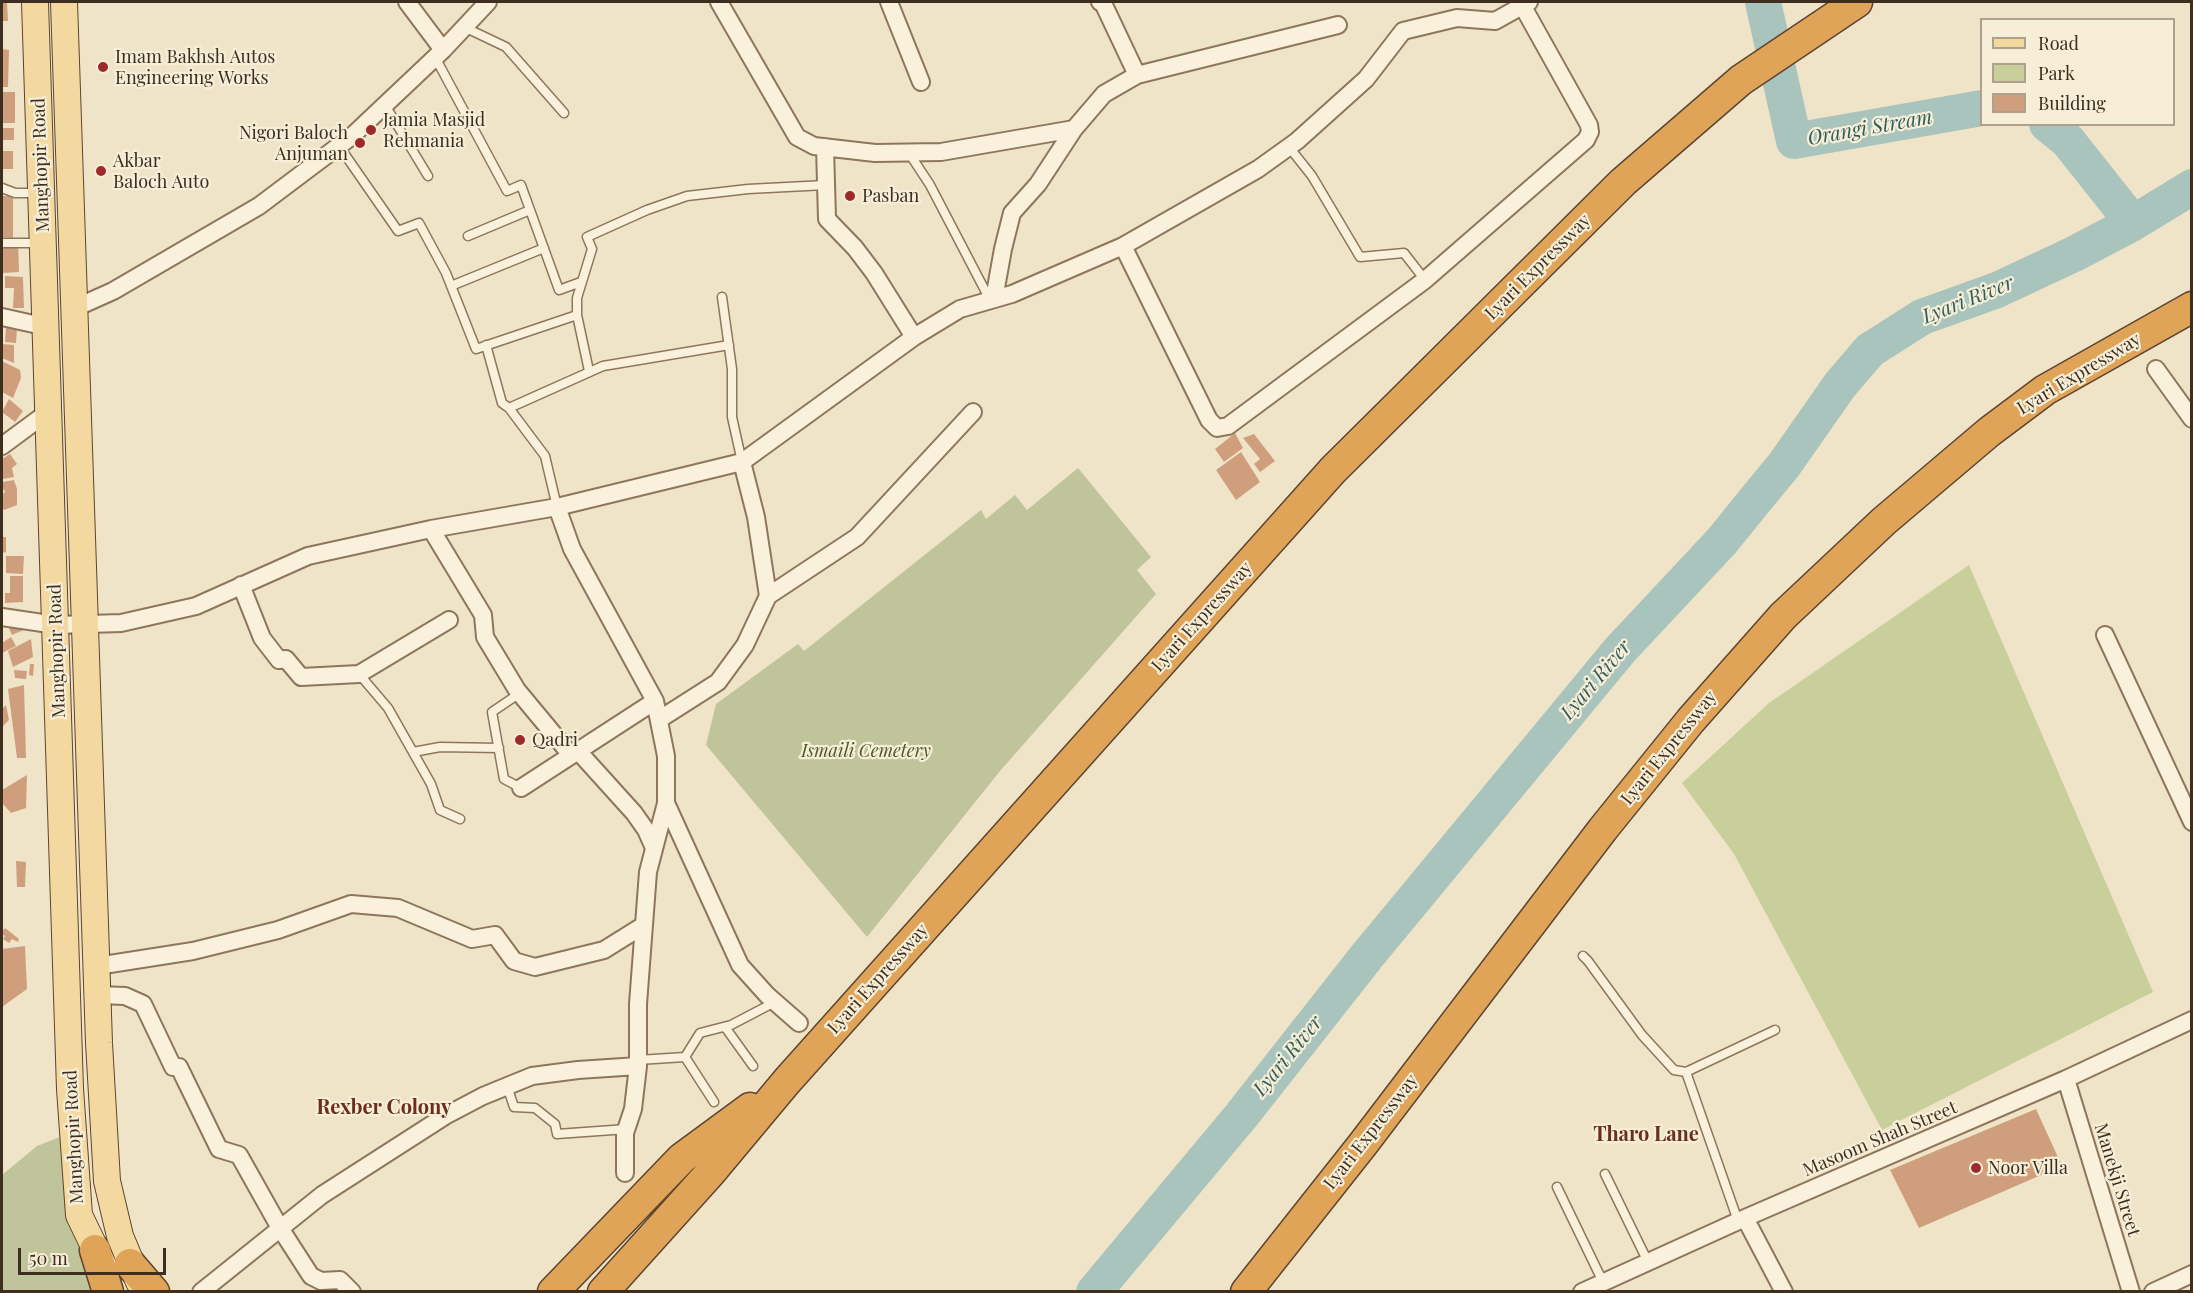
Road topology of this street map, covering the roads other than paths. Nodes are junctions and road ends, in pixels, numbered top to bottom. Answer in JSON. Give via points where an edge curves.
{"nodes":[{"id":1,"x":35,"y":2,"type":"edge"},
{"id":2,"x":64,"y":2,"type":"edge"},
{"id":3,"x":407,"y":2,"type":"edge"},
{"id":4,"x":719,"y":2,"type":"edge"},
{"id":5,"x":889,"y":2,"type":"edge"},
{"id":6,"x":1100,"y":2,"type":"edge"},
{"id":7,"x":1857,"y":2,"type":"edge"},
{"id":8,"x":484,"y":3,"type":"edge"},
{"id":9,"x":1525,"y":3,"type":"edge"},
{"id":10,"x":1338,"y":26,"type":"dead end"},
{"id":11,"x":464,"y":27,"type":"junction"},
{"id":12,"x":439,"y":54,"type":"junction"},
{"id":13,"x":1137,"y":75,"type":"junction"},
{"id":14,"x":921,"y":82,"type":"dead end"},
{"id":15,"x":384,"y":105,"type":"junction"},
{"id":16,"x":564,"y":113,"type":"dead end"},
{"id":17,"x":1074,"y":129,"type":"junction"},
{"id":18,"x":339,"y":146,"type":"junction"},
{"id":19,"x":825,"y":147,"type":"junction"},
{"id":20,"x":1289,"y":147,"type":"junction"},
{"id":21,"x":909,"y":152,"type":"junction"},
{"id":22,"x":428,"y":176,"type":"dead end"},
{"id":23,"x":826,"y":185,"type":"junction"},
{"id":24,"x":2,"y":188,"type":"edge"},
{"id":25,"x":42,"y":193,"type":"junction"},
{"id":26,"x":530,"y":210,"type":"junction"},
{"id":27,"x":468,"y":236,"type":"dead end"},
{"id":28,"x":2,"y":243,"type":"edge"},
{"id":29,"x":44,"y":243,"type":"junction"},
{"id":30,"x":1123,"y":246,"type":"junction"},
{"id":31,"x":544,"y":248,"type":"junction"},
{"id":32,"x":1425,"y":280,"type":"junction"},
{"id":33,"x":581,"y":282,"type":"junction"},
{"id":34,"x":451,"y":286,"type":"junction"},
{"id":35,"x":722,"y":297,"type":"dead end"},
{"id":36,"x":992,"y":300,"type":"junction"},
{"id":37,"x":2192,"y":307,"type":"edge"},
{"id":38,"x":75,"y":308,"type":"junction"},
{"id":39,"x":577,"y":315,"type":"junction"},
{"id":40,"x":2,"y":317,"type":"edge"},
{"id":41,"x":47,"y":327,"type":"junction"},
{"id":42,"x":914,"y":337,"type":"junction"},
{"id":43,"x":486,"y":345,"type":"junction"},
{"id":44,"x":729,"y":345,"type":"junction"},
{"id":45,"x":2156,"y":369,"type":"dead end"},
{"id":46,"x":589,"y":371,"type":"junction"},
{"id":47,"x":509,"y":408,"type":"junction"},
{"id":48,"x":48,"y":412,"type":"junction"},
{"id":49,"x":972,"y":412,"type":"dead end"},
{"id":50,"x":2192,"y":419,"type":"edge"},
{"id":51,"x":2,"y":446,"type":"edge"},
{"id":52,"x":742,"y":462,"type":"junction"},
{"id":53,"x":557,"y":507,"type":"junction"},
{"id":54,"x":431,"y":529,"type":"junction"},
{"id":55,"x":241,"y":585,"type":"junction"},
{"id":56,"x":768,"y":596,"type":"junction"},
{"id":57,"x":2,"y":617,"type":"edge"},
{"id":58,"x":449,"y":620,"type":"dead end"},
{"id":59,"x":86,"y":624,"type":"junction"},
{"id":60,"x":56,"y":625,"type":"junction"},
{"id":61,"x":2105,"y":635,"type":"dead end"},
{"id":62,"x":359,"y":674,"type":"junction"},
{"id":63,"x":520,"y":693,"type":"junction"},
{"id":64,"x":655,"y":701,"type":"junction"},
{"id":65,"x":660,"y":719,"type":"junction"},
{"id":66,"x":499,"y":748,"type":"junction"},
{"id":67,"x":413,"y":752,"type":"junction"},
{"id":68,"x":575,"y":753,"type":"junction"},
{"id":69,"x":521,"y":788,"type":"joint"},
{"id":70,"x":666,"y":803,"type":"junction"},
{"id":71,"x":460,"y":819,"type":"dead end"},
{"id":72,"x":2192,"y":822,"type":"edge"},
{"id":73,"x":654,"y":848,"type":"junction"},
{"id":74,"x":644,"y":924,"type":"junction"},
{"id":75,"x":1583,"y":956,"type":"dead end"},
{"id":76,"x":97,"y":966,"type":"junction"},
{"id":77,"x":98,"y":995,"type":"junction"},
{"id":78,"x":775,"y":1002,"type":"junction"},
{"id":79,"x":2192,"y":1020,"type":"edge"},
{"id":80,"x":799,"y":1023,"type":"dead end"},
{"id":81,"x":725,"y":1027,"type":"junction"},
{"id":82,"x":1775,"y":1030,"type":"dead end"},
{"id":83,"x":685,"y":1057,"type":"junction"},
{"id":84,"x":638,"y":1063,"type":"junction"},
{"id":85,"x":753,"y":1066,"type":"dead end"},
{"id":86,"x":1686,"y":1072,"type":"junction"},
{"id":87,"x":2066,"y":1079,"type":"junction"},
{"id":88,"x":787,"y":1081,"type":"junction"},
{"id":89,"x":507,"y":1086,"type":"junction"},
{"id":90,"x":714,"y":1102,"type":"dead end"},
{"id":91,"x":627,"y":1129,"type":"junction"},
{"id":92,"x":625,"y":1173,"type":"dead end"},
{"id":93,"x":1605,"y":1174,"type":"dead end"},
{"id":94,"x":1557,"y":1186,"type":"dead end"},
{"id":95,"x":1742,"y":1220,"type":"junction"},
{"id":96,"x":280,"y":1228,"type":"junction"},
{"id":97,"x":95,"y":1250,"type":"junction"},
{"id":98,"x":1648,"y":1262,"type":"junction"},
{"id":99,"x":130,"y":1264,"type":"junction"},
{"id":100,"x":2192,"y":1274,"type":"edge"},
{"id":101,"x":1603,"y":1282,"type":"junction"},
{"id":102,"x":108,"y":1292,"type":"edge"},
{"id":103,"x":116,"y":1292,"type":"edge"},
{"id":104,"x":143,"y":1292,"type":"edge"},
{"id":105,"x":154,"y":1292,"type":"edge"},
{"id":106,"x":201,"y":1292,"type":"edge"},
{"id":107,"x":352,"y":1292,"type":"edge"},
{"id":108,"x":554,"y":1292,"type":"edge"},
{"id":109,"x":603,"y":1292,"type":"edge"},
{"id":110,"x":1246,"y":1292,"type":"edge"},
{"id":111,"x":1582,"y":1292,"type":"edge"},
{"id":112,"x":1784,"y":1292,"type":"edge"},
{"id":113,"x":2131,"y":1292,"type":"edge"},
{"id":114,"x":2153,"y":1292,"type":"edge"}],
"edges":[{"from":1,"to":25,"type":"main road","name":"Manghopir Road"},
{"from":2,"to":38,"type":"main road","name":"Manghopir Road"},
{"from":3,"to":12,"type":"street"},
{"from":4,"to":19,"type":"street","via":[[797,137]]},
{"from":5,"to":14,"type":"street"},
{"from":6,"to":13,"type":"street"},
{"from":7,"to":88,"type":"highway","name":"Lyari Expressway","via":[[1742,80],[1623,182],[1333,470]]},
{"from":8,"to":11,"type":"street"},
{"from":9,"to":20,"type":"street","via":[[1495,21],[1457,18],[1403,31],[1366,79]]},
{"from":9,"to":32,"type":"street","via":[[1590,132],[1586,140]]},
{"from":10,"to":13,"type":"street"},
{"from":11,"to":12,"type":"street"},
{"from":11,"to":16,"type":"lane","via":[[506,47]]},
{"from":12,"to":15,"type":"street"},
{"from":12,"to":26,"type":"lane","via":[[507,191],[521,185]]},
{"from":13,"to":17,"type":"street","via":[[1104,94]]},
{"from":15,"to":18,"type":"street"},
{"from":15,"to":22,"type":"lane"},
{"from":17,"to":21,"type":"street","via":[[941,152]]},
{"from":17,"to":36,"type":"street","via":[[1038,184],[1012,213]]},
{"from":18,"to":34,"type":"lane","via":[[398,231],[419,223]]},
{"from":18,"to":38,"type":"street","via":[[260,206],[113,291]]},
{"from":19,"to":21,"type":"street","via":[[875,153]]},
{"from":19,"to":23,"type":"street"},
{"from":20,"to":30,"type":"street","via":[[1258,169]]},
{"from":20,"to":32,"type":"lane","via":[[1312,176],[1360,257],[1404,253]]},
{"from":21,"to":36,"type":"lane"},
{"from":23,"to":33,"type":"lane","via":[[687,196],[647,210],[587,237],[592,249]]},
{"from":23,"to":42,"type":"street","via":[[827,219],[874,273]]},
{"from":24,"to":25,"type":"lane","via":[[15,193]]},
{"from":25,"to":29,"type":"main road","name":"Manghopir Road"},
{"from":26,"to":27,"type":"lane"},
{"from":26,"to":31,"type":"lane"},
{"from":28,"to":29,"type":"lane"},
{"from":29,"to":41,"type":"main road","name":"Manghopir Road"},
{"from":30,"to":32,"type":"street","via":[[1217,428],[1228,426]]},
{"from":30,"to":36,"type":"street"},
{"from":31,"to":33,"type":"lane","via":[[560,290]]},
{"from":31,"to":34,"type":"lane"},
{"from":33,"to":39,"type":"lane"},
{"from":34,"to":43,"type":"lane","via":[[476,349]]},
{"from":35,"to":44,"type":"lane"},
{"from":36,"to":42,"type":"street","via":[[960,309]]},
{"from":37,"to":110,"type":"highway","name":"Lyari Expressway","via":[[2045,390],[1989,432],[1884,521],[1783,616],[1691,720],[1603,829]]},
{"from":38,"to":59,"type":"main road","name":"Manghopir Road"},
{"from":39,"to":43,"type":"lane"},
{"from":39,"to":46,"type":"lane"},
{"from":40,"to":41,"type":"street"},
{"from":41,"to":48,"type":"main road","name":"Manghopir Road"},
{"from":42,"to":52,"type":"street"},
{"from":43,"to":47,"type":"lane","via":[[502,403]]},
{"from":44,"to":46,"type":"lane"},
{"from":44,"to":52,"type":"lane","via":[[732,417]]},
{"from":45,"to":50,"type":"street"},
{"from":46,"to":47,"type":"lane"},
{"from":47,"to":53,"type":"lane","via":[[545,456]]},
{"from":48,"to":51,"type":"street"},
{"from":48,"to":60,"type":"main road","name":"Manghopir Road"},
{"from":49,"to":56,"type":"street","via":[[857,537]]},
{"from":52,"to":53,"type":"street"},
{"from":52,"to":56,"type":"street","via":[[756,517]]},
{"from":53,"to":54,"type":"street"},
{"from":53,"to":64,"type":"street","via":[[572,549]]},
{"from":54,"to":55,"type":"street","via":[[308,556]]},
{"from":54,"to":63,"type":"street","via":[[483,615],[485,637]]},
{"from":55,"to":59,"type":"street","via":[[196,606],[122,623]]},
{"from":55,"to":62,"type":"street","via":[[262,638],[279,660],[286,659],[301,677]]},
{"from":56,"to":65,"type":"street","via":[[745,645],[718,682]]},
{"from":57,"to":60,"type":"street"},
{"from":58,"to":62,"type":"street"},
{"from":59,"to":60,"type":"street"},
{"from":59,"to":76,"type":"main road","name":"Manghopir Road"},
{"from":60,"to":97,"type":"main road","name":"Manghopir Road","via":[[70,1089],[79,1215]]},
{"from":61,"to":72,"type":"street"},
{"from":62,"to":67,"type":"lane","via":[[387,708]]},
{"from":63,"to":66,"type":"lane","via":[[492,712]]},
{"from":63,"to":68,"type":"street"},
{"from":64,"to":65,"type":"street"},
{"from":64,"to":68,"type":"street"},
{"from":65,"to":70,"type":"street","via":[[666,756]]},
{"from":66,"to":67,"type":"lane","via":[[440,747]]},
{"from":66,"to":69,"type":"lane","via":[[504,779]]},
{"from":67,"to":71,"type":"lane","via":[[440,810]]},
{"from":68,"to":69,"type":"street"},
{"from":68,"to":73,"type":"street","via":[[634,813]]},
{"from":70,"to":73,"type":"street"},
{"from":70,"to":78,"type":"street","via":[[740,965]]},
{"from":73,"to":74,"type":"street"},
{"from":74,"to":76,"type":"street","via":[[604,950],[535,967],[514,962],[495,935],[472,939],[398,908],[351,904],[278,930],[193,951]]},
{"from":74,"to":84,"type":"street"},
{"from":75,"to":86,"type":"lane","via":[[1642,1035],[1674,1070]]},
{"from":76,"to":77,"type":"main road","name":"Manghopir Road"},
{"from":77,"to":96,"type":"street","via":[[125,996],[142,1004],[173,1067],[179,1066],[219,1149],[239,1155]]},
{"from":77,"to":99,"type":"main road","name":"Manghopir Road","via":[[107,1181]]},
{"from":78,"to":80,"type":"street"},
{"from":78,"to":81,"type":"lane"},
{"from":79,"to":87,"type":"street","name":"Masoom Shah Street"},
{"from":81,"to":83,"type":"lane","via":[[700,1033]]},
{"from":81,"to":85,"type":"lane"},
{"from":82,"to":86,"type":"lane"},
{"from":83,"to":84,"type":"lane"},
{"from":83,"to":90,"type":"lane"},
{"from":84,"to":89,"type":"street","via":[[532,1076]]},
{"from":84,"to":91,"type":"street"},
{"from":86,"to":95,"type":"lane"},
{"from":87,"to":95,"type":"street","name":"Masoom Shah Street"},
{"from":87,"to":113,"type":"street","name":"Manekji Street"},
{"from":88,"to":108,"type":"highway","via":[[682,1158]]},
{"from":88,"to":109,"type":"highway","name":"Lyari Expressway"},
{"from":89,"to":91,"type":"lane","via":[[514,1107],[534,1108],[555,1124],[557,1134]]},
{"from":89,"to":96,"type":"street","via":[[445,1116],[322,1195]]},
{"from":91,"to":92,"type":"street"},
{"from":93,"to":98,"type":"lane"},
{"from":94,"to":101,"type":"lane"},
{"from":95,"to":98,"type":"street","name":"Masoom Shah Street"},
{"from":95,"to":112,"type":"street"},
{"from":96,"to":106,"type":"street"},
{"from":96,"to":107,"type":"street","via":[[311,1275],[321,1281],[340,1280]]},
{"from":97,"to":102,"type":"highway"},
{"from":97,"to":103,"type":"main road","name":"Manghopir Road"},
{"from":98,"to":101,"type":"street","name":"Masoom Shah Street"},
{"from":99,"to":104,"type":"main road","name":"Manghopir Road"},
{"from":99,"to":105,"type":"highway"},
{"from":100,"to":114,"type":"street"},
{"from":101,"to":111,"type":"street","name":"Masoom Shah Street"}]}
